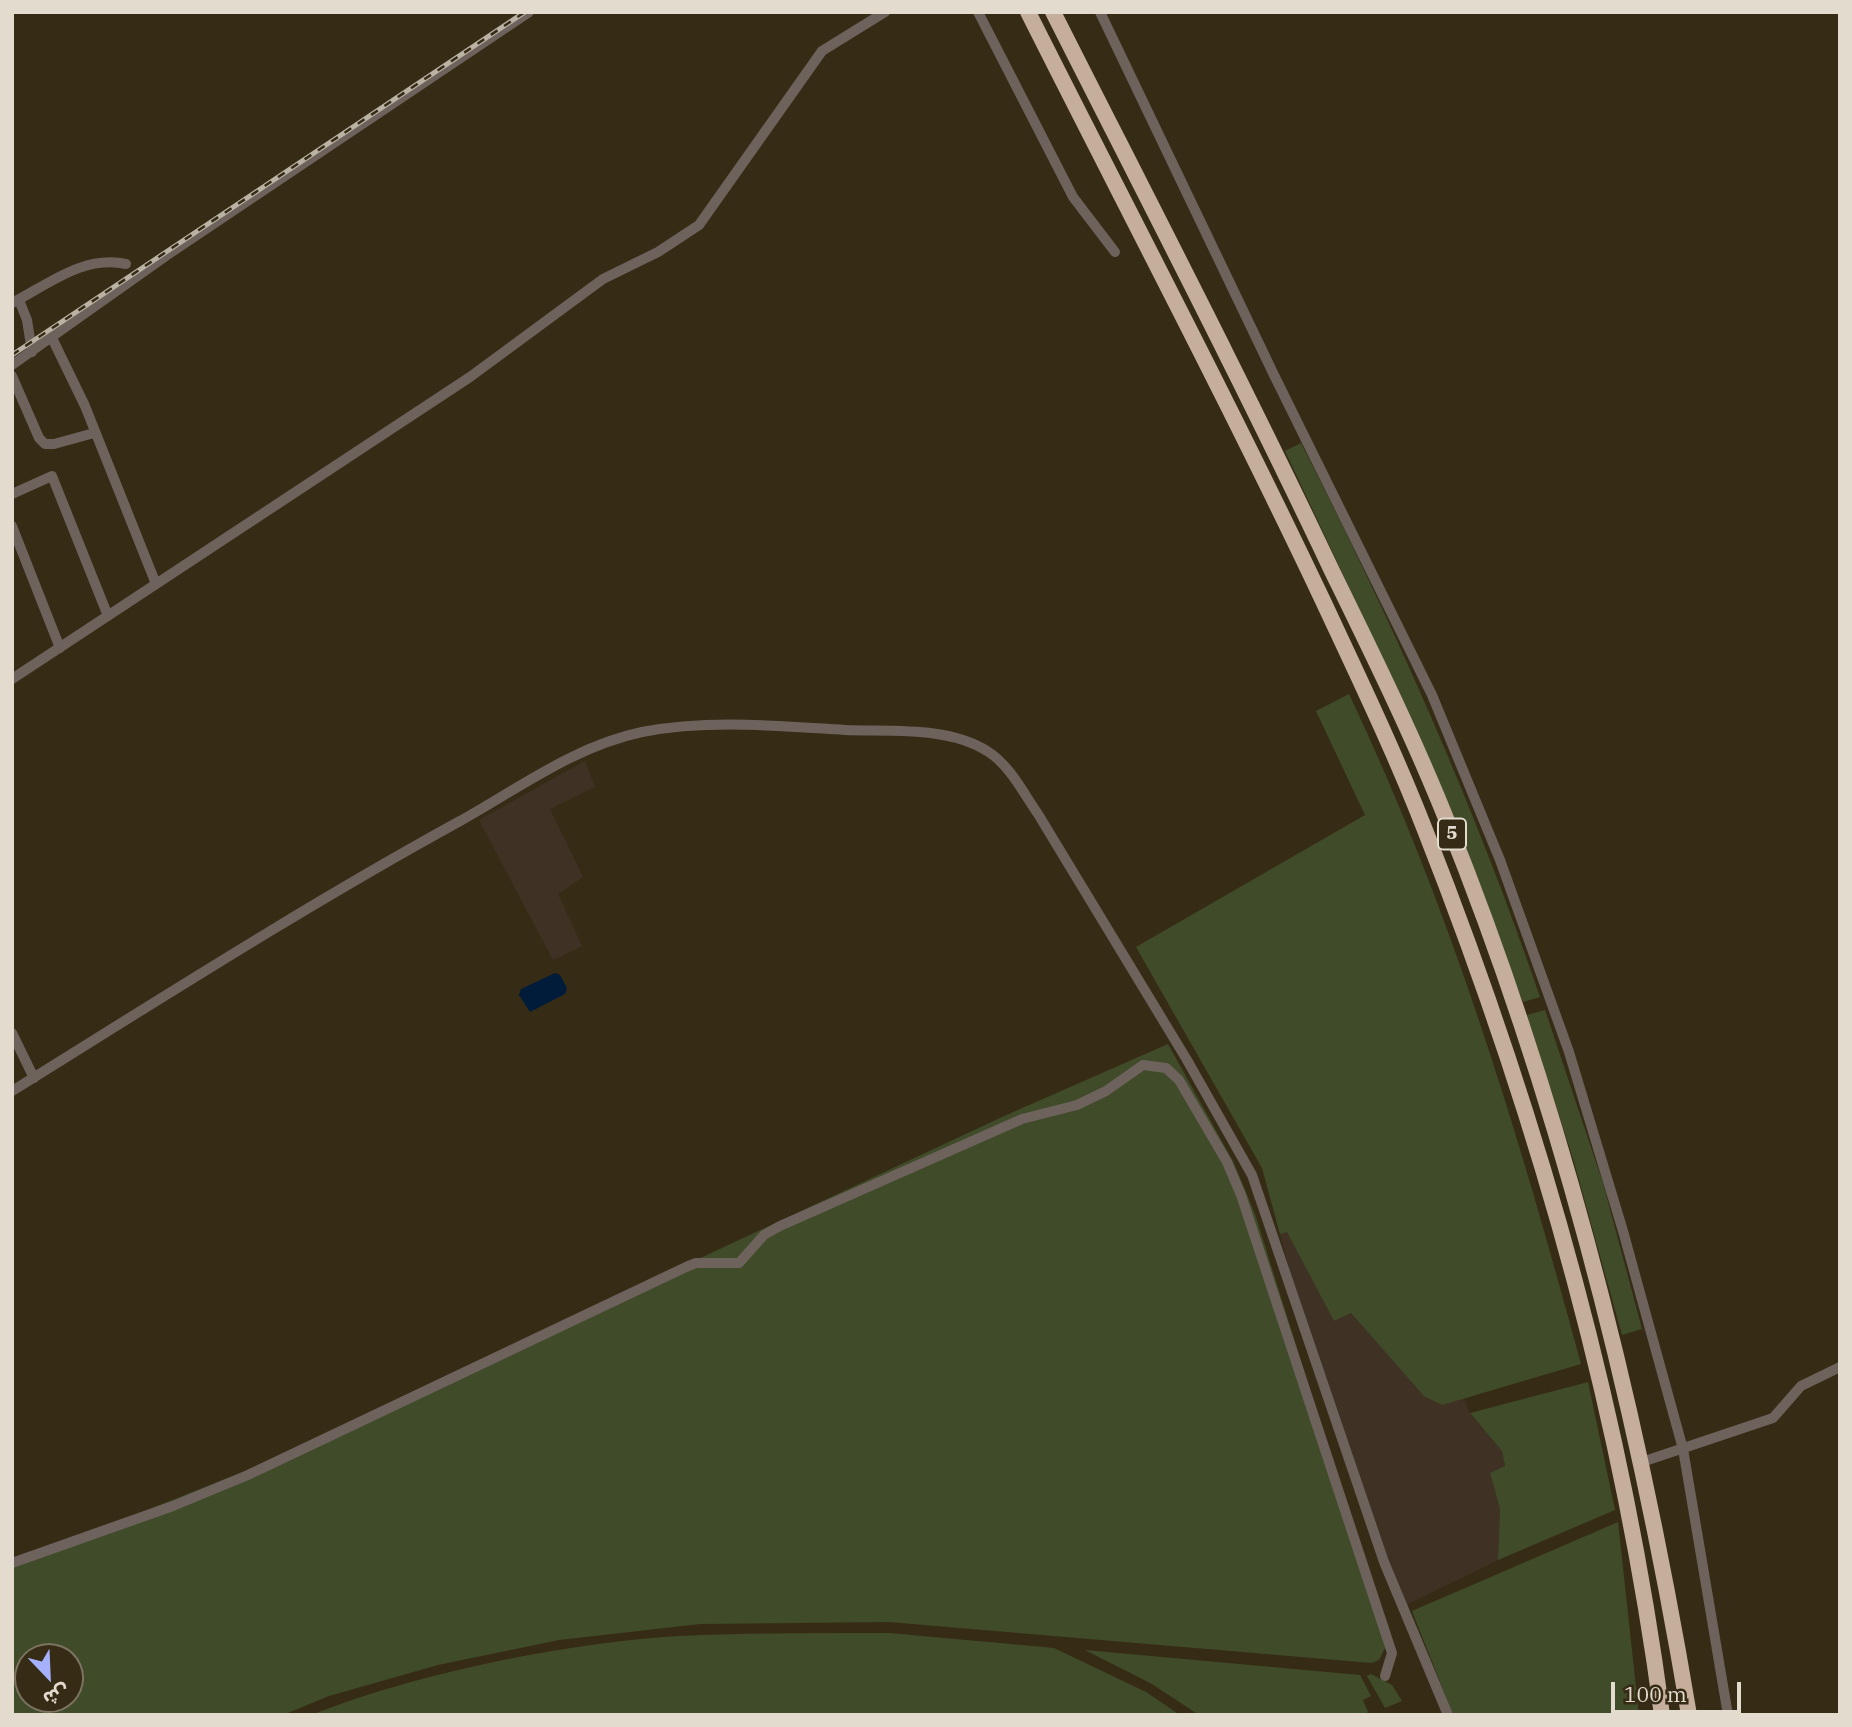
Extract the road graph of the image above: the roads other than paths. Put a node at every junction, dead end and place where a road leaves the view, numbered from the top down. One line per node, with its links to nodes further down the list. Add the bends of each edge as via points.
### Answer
1 (529, 12): 10 (street, via 173,251)
2 (885, 12): 17 (street, via 822,51 699,225 603,279 470,377)
3 (978, 12): 7 (street, via 1073,197)
4 (1028, 12): 30 (highway, 5, via 1291,532 1425,830 1533,1138 1593,1350 1629,1509)
5 (1053, 12): 26 (highway, 5, via 1223,342 1446,819 1513,995 1557,1131)
6 (1100, 12): 25 (street, via 1432,695 1500,860 1569,1052)
7 (1115, 252)
8 (126, 264): 9 (street, via 88,263)
9 (15, 301): 11 (street, via 27,320)
10 (52, 338): 11 (street); 14 (street)
11 (32, 352): 12 (street)
12 (12, 365)
13 (12, 376): 14 (street, via 42,442 54,444)
14 (94, 433): 17 (street)
15 (12, 494): 18 (street, via 52,476)
16 (12, 526): 19 (street)
17 (156, 584): 18 (street)
18 (108, 616): 19 (street)
19 (60, 648): 20 (street)
20 (13, 677)
21 (12, 1033): 22 (street)
22 (34, 1078): 23 (street); 29 (street, via 357,878 534,777 610,741 722,724 933,734 968,742 989,752 1038,814 1252,1175 1384,1562)
23 (12, 1091)
24 (1840, 1367): 25 (street, via 1801,1386 1773,1418)
25 (1682, 1449): 26 (street); 32 (street)
26 (1642, 1462): 31 (highway, 5)
27 (12, 1563): 28 (street, via 248,1475 686,1267 739,1263 764,1235 780,1226 1022,1119 1077,1105 1106,1091 1134,1069 1152,1064 1166,1068 1179,1080 1241,1195 1392,1653)
28 (1385, 1676)
29 (1448, 1715)
30 (1662, 1715)
31 (1689, 1715)
32 (1728, 1715)

